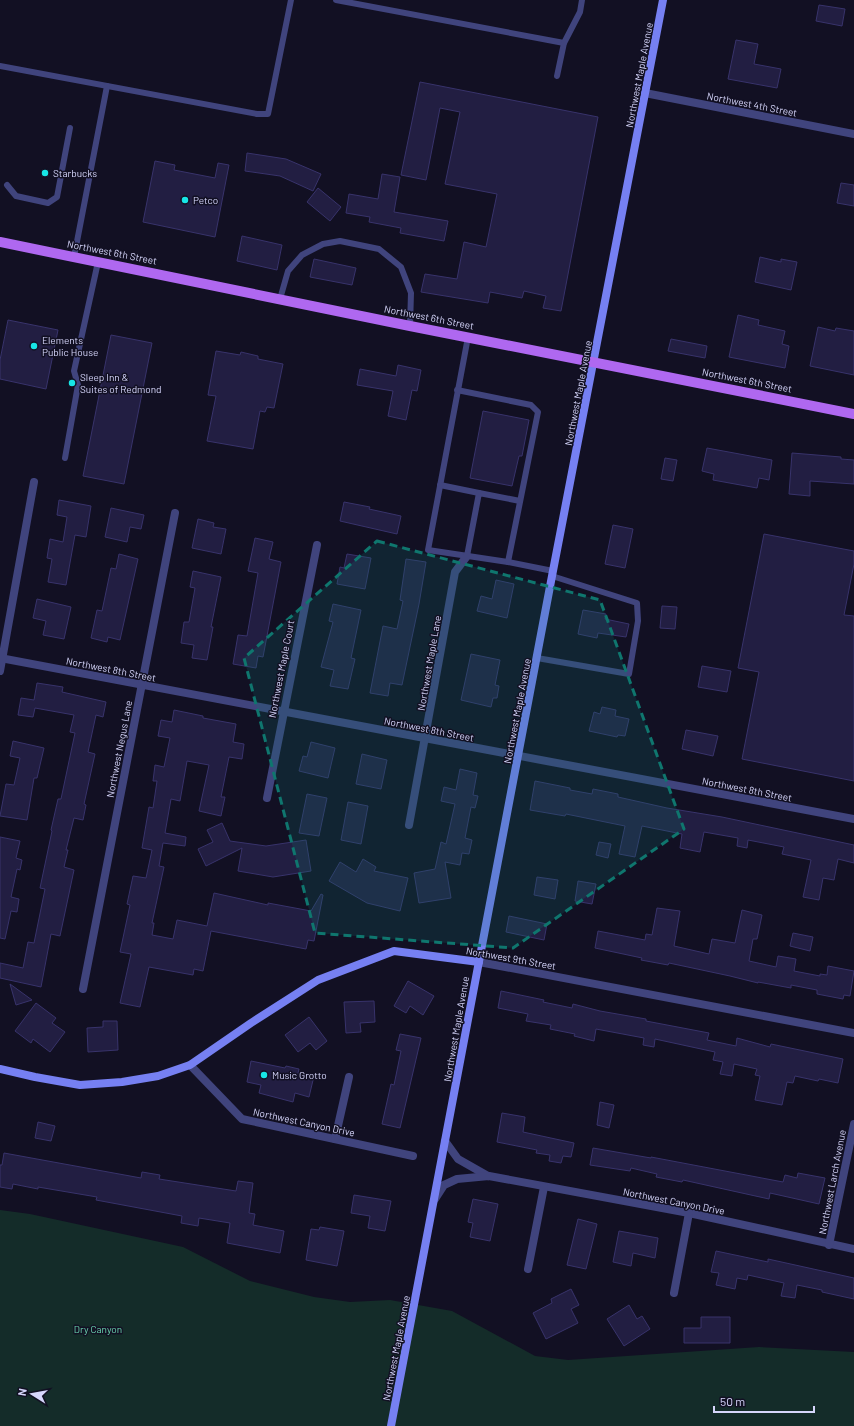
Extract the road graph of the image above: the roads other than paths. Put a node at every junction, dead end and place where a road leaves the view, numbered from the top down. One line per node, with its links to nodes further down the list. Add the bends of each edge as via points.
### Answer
1 (291, 0): 8 (lane, via 268,114)
2 (336, 0): 5 (lane)
3 (582, 0): 5 (lane, via 580,12)
4 (664, 0): 9 (main road, Northwest Maple Avenue)
5 (564, 43): 7 (lane)
6 (0, 66): 8 (lane)
7 (557, 76)
8 (107, 86): 14 (lane)
9 (645, 93): 11 (street, Northwest 4th Street); 19 (main road, Northwest Maple Avenue)
10 (70, 128): 12 (lane, via 57,197 48,203 16,196)
11 (854, 134)
12 (7, 185)
13 (0, 242): 14 (main road, Northwest 6th Street)
14 (74, 257): 15 (main road, Northwest 6th Street)
15 (98, 262): 16 (main road, Northwest 6th Street); 22 (lane, via 74,371 78,385)
16 (280, 299): 17 (main road, Northwest 6th Street); 17 (lane, via 288,271 302,255 323,244 340,241 379,249 401,267 411,293)
17 (410, 326): 18 (main road, Northwest 6th Street)
18 (468, 336): 19 (main road, Northwest 6th Street); 20 (lane)
19 (594, 362): 21 (main road, Northwest 6th Street); 31 (main road, Northwest Maple Avenue)
20 (457, 390): 24 (lane); 26 (lane, via 531,405 538,412)
21 (854, 414)
22 (65, 458)
23 (34, 482): 32 (street)
24 (440, 485): 25 (lane); 29 (lane, via 428,550)
25 (479, 493): 26 (lane); 29 (lane)
26 (520, 501): 30 (lane)
27 (175, 513): 35 (street, Northwest Negus Lane)
28 (317, 545): 36 (street, Northwest Maple Court)
29 (467, 556): 30 (lane); 37 (street, Northwest Maple Lane, via 456,572)
30 (508, 562): 31 (lane)
31 (553, 574): 33 (main road, Northwest Maple Avenue); 33 (lane, via 637,603 638,621 629,674)
32 (1, 658): 34 (street); 35 (street, Northwest 8th Street)
33 (537, 658): 38 (main road, Northwest Maple Avenue)
34 (0, 671)
35 (141, 685): 36 (street, Northwest 8th Street); 43 (street, Northwest Negus Lane)
36 (283, 711): 37 (street, Northwest 8th Street); 39 (street, Northwest Maple Court)
37 (425, 738): 38 (street, Northwest 8th Street); 41 (street, Northwest Maple Lane)
38 (518, 756): 40 (street, Northwest 8th Street); 42 (main road, Northwest Maple Avenue)
39 (267, 798)
40 (854, 819)
41 (409, 825)
42 (479, 962): 44 (street, Northwest 9th Street); 45 (main road, Northwest 9th Street, via 394,951 318,980); 50 (main road, Northwest Maple Avenue)
43 (83, 990)
44 (854, 1033)
45 (190, 1065): 46 (main road, via 158,1076 80,1085); 49 (street, Northwest Canyon Drive, via 242,1119)
46 (0, 1069)
47 (349, 1077): 49 (street)
48 (854, 1124): 56 (street, Northwest Larch Avenue)
49 (335, 1139): 51 (street, Northwest Canyon Drive)
50 (446, 1141): 52 (street, Northwest Canyon Drive, via 458,1159); 54 (main road, Northwest Maple Avenue)
51 (413, 1156)
52 (489, 1176): 53 (street, Northwest Canyon Drive); 54 (street, Northwest Canyon Drive, via 457,1179 444,1185)
53 (544, 1187): 55 (street, Northwest Canyon Drive); 58 (street)
54 (435, 1199): 60 (main road, Northwest Maple Avenue)
55 (689, 1213): 56 (street, Northwest Canyon Drive); 59 (street)
56 (830, 1245): 57 (street, Northwest Canyon Drive)
57 (854, 1249)
58 (528, 1269)
59 (674, 1293)
60 (391, 1426)

